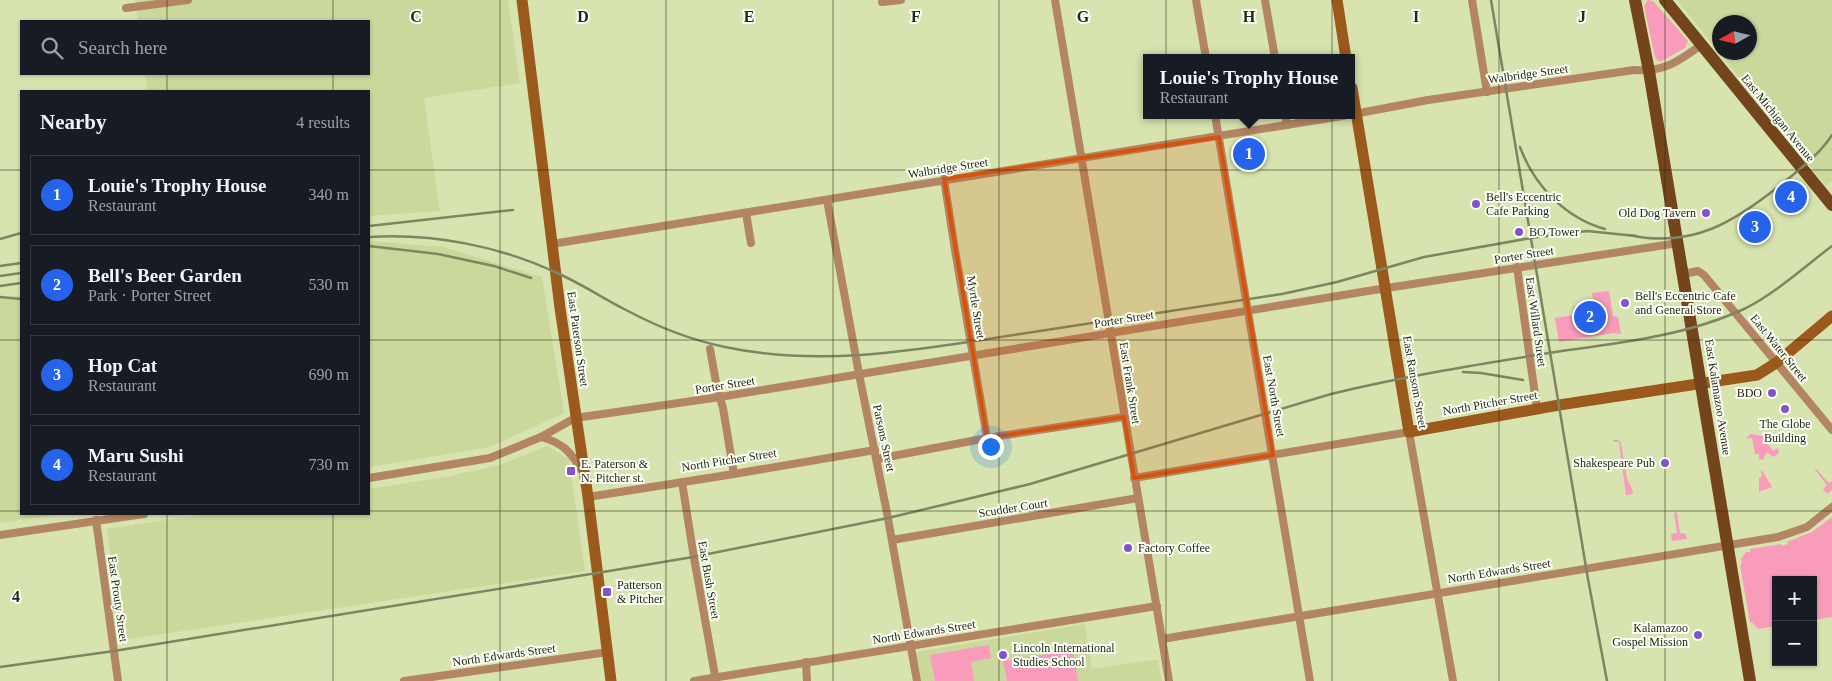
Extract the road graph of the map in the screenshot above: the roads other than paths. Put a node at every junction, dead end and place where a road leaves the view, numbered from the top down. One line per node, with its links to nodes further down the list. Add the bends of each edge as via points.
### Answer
1 (188, 0): 12 (street)
2 (522, 0): 33 (street, East Paterson Street)
3 (901, 0): 11 (street)
4 (1055, 0): 26 (street, East Frank Street)
5 (1196, 0): 14 (street)
6 (1265, 0): 15 (street)
7 (1337, 0): 16 (street)
8 (1472, 0): 18 (street)
9 (1635, 0): 17 (main road, East Kalamazoo Avenue)
10 (1665, 0): 13 (main road, East Michigan Avenue)
11 (882, 2)
12 (126, 8)
13 (1701, 46): 17 (street, Walbridge Street, via 1673,65); 29 (main road, East Michigan Avenue)
14 (1205, 54)
15 (1274, 54)
16 (1345, 54)
17 (1649, 71): 18 (street, Walbridge Street, via 1634,70); 32 (main road, East Kalamazoo Avenue)
18 (1487, 92): 19 (street, Walbridge Street)
19 (1355, 114)
20 (1217, 119): 25 (street, East North Street)
21 (1286, 119): 24 (street)
22 (1326, 119): 24 (street, Walbridge Street)
23 (1353, 119): 36 (street, East Ransom Street)
24 (1287, 125): 25 (street, Walbridge Street)
25 (1219, 137): 26 (street, Walbridge Street); 37 (street, East North Street)
26 (1082, 158): 27 (street, Walbridge Street); 39 (street, East Frank Street)
27 (944, 179): 28 (street, Walbridge Street); 41 (street, Myrtle Street)
28 (827, 200): 30 (street, Walbridge Street); 43 (street, Parsons Street)
29 (1832, 205)
30 (746, 213): 31 (street); 33 (street, Walbridge Street)
31 (751, 243)
32 (1678, 243): 34 (street, Porter Street); 35 (main road, East Kalamazoo Avenue)
33 (552, 244): 48 (street, East Paterson Street)
34 (1517, 267): 36 (street, Porter Street); 46 (street, East Willard Street)
35 (1683, 274): 42 (street, East Water Street, via 1698,271 1704,275); 44 (main road, East Kalamazoo Avenue)
36 (1384, 289): 37 (street, Porter Street); 50 (street, East Ransom Street)
37 (1248, 310): 39 (street, Porter Street); 54 (street, East North Street)
38 (1832, 316): 42 (street, North Pitcher Street)
39 (1111, 333): 41 (street, Porter Street); 47 (street, East Frank Street)
40 (710, 349): 45 (street)
41 (972, 355): 43 (street, Porter Street); 52 (street, Myrtle Street)
42 (1776, 363): 44 (street, North Pitcher Street, via 1757,375); 49 (street, East Water Street)
43 (859, 374): 45 (street, Porter Street); 53 (street, Parsons Street)
44 (1701, 384): 46 (street, North Pitcher Street); 68 (main road, East Kalamazoo Avenue)
45 (720, 397): 48 (street, Porter Street); 56 (street)
46 (1537, 409): 50 (street, North Pitcher Street)
47 (1124, 417): 52 (street); 59 (street, East Frank Street)
48 (575, 418): 51 (street); 57 (street, East Paterson Street)
49 (1832, 430)
50 (1409, 432): 54 (street, North Pitcher Street); 69 (street, East Ransom Street)
51 (541, 437): 57 (street, via 556,441 572,454); 58 (street, via 490,458)
52 (987, 438): 55 (street)
53 (875, 450): 55 (street, Parsons Street); 56 (street, North Pitcher Street)
54 (1273, 455): 59 (street, North Pitcher Street); 71 (street, East North Street)
55 (877, 459): 67 (street, Parsons Street)
56 (734, 474): 60 (street, North Pitcher Street)
57 (585, 477): 61 (street, East Paterson Street)
58 (370, 478)
59 (1134, 478): 62 (street, East Frank Street)
60 (682, 482): 61 (street, North Pitcher Street); 76 (street, East Bush Street)
61 (588, 497): 74 (street, East Paterson Street)
62 (1138, 498): 67 (street, Scudder Court); 70 (street, East Frank Street)
63 (1832, 507): 68 (street, North Edwards Street, via 1798,531 1778,538)
64 (136, 515): 65 (street)
65 (96, 520): 66 (street); 77 (street, East Prouty Street)
66 (0, 535)
67 (892, 540): 73 (street, Parsons Street)
68 (1728, 546): 69 (street, North Edwards Street); 86 (main road, East Kalamazoo Avenue)
69 (1438, 592): 71 (street, North Edwards Street); 85 (street, East Ransom Street)
70 (1157, 606): 72 (street, East Frank Street); 73 (street, North Edwards Street)
71 (1299, 615): 72 (street, North Edwards Street); 84 (street, East North Street)
72 (1162, 638): 83 (street, East Frank Street)
73 (911, 646): 75 (street, North Edwards Street); 82 (street, Parsons Street)
74 (608, 652): 78 (street, North Edwards Street); 79 (street, East Paterson Street)
75 (806, 662): 76 (street, North Edwards Street); 81 (street)
76 (716, 679): 80 (street, North Edwards Street)
77 (118, 681)
78 (404, 681)
79 (611, 681)
80 (694, 681)
81 (807, 681)
82 (916, 681)
83 (1169, 681)
84 (1310, 681)
85 (1453, 681)
86 (1750, 681)

